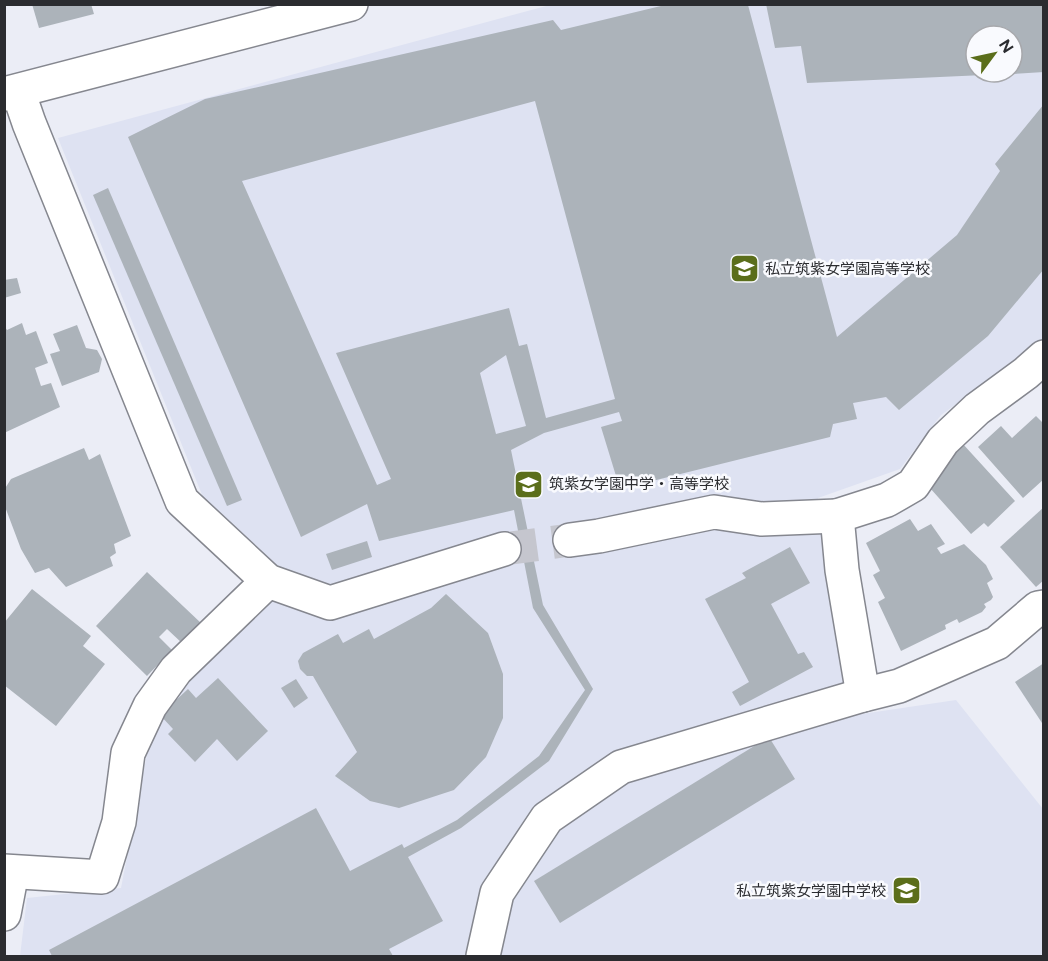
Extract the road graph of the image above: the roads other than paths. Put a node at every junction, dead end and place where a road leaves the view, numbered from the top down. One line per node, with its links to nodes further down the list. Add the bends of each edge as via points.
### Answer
1 (335, 7): 2 (street)
2 (11, 92): 7 (street, via 29,123 182,501)
3 (1044, 357): 4 (street, via 943,441 913,484 887,500)
4 (837, 516): 5 (street, via 761,519 714,512); 9 (street)
5 (570, 540)
6 (504, 549): 7 (street, via 330,603)
7 (268, 581): 10 (street, via 176,670 150,706 128,753 118,822 102,878)
8 (1044, 607): 9 (street, via 997,643 898,686)
9 (862, 695): 12 (street, via 621,767 547,818 497,893)
10 (8, 872): 11 (street)
11 (4, 914)
12 (483, 957)

